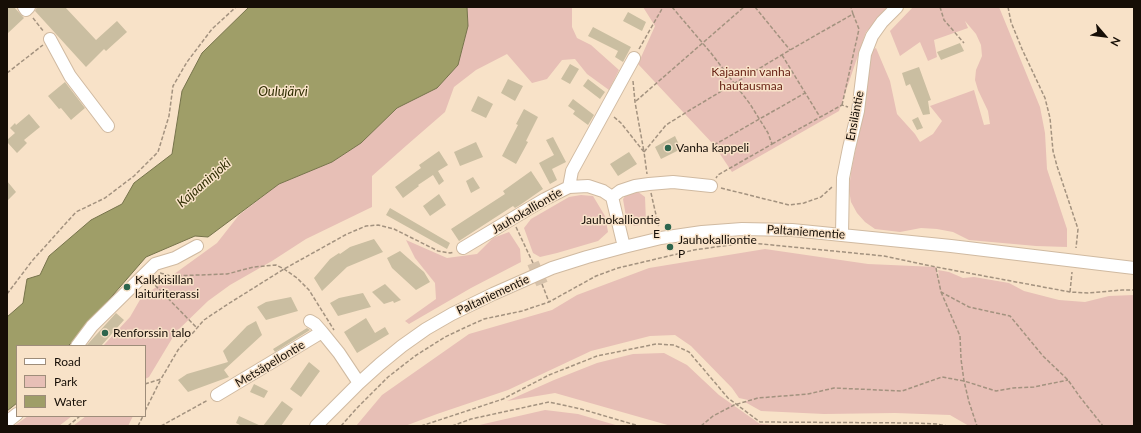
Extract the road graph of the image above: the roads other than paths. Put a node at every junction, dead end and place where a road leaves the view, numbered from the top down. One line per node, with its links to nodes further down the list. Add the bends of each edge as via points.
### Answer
1 (897, 7): 8 (street, Ensiläntie, via 872,36 865,54 858,111 843,178)
2 (50, 39): 4 (street, via 70,76)
3 (634, 58): 6 (street, via 572,171)
4 (108, 126)
5 (711, 186): 7 (street, via 673,182 649,184 620,191)
6 (568, 187): 7 (street, Jauhokalliontie, via 588,186); 11 (street, Jauhokalliontie)
7 (612, 197): 10 (street)
8 (842, 234): 10 (street, Paltaniementie, via 742,229 661,238); 12 (street, Paltaniementie)
9 (197, 246): 15 (street, via 175,258 155,264 92,326)
10 (624, 247): 16 (street, Paltaniementie, via 552,268 452,314 402,346)
11 (463, 248)
12 (1134, 268)
13 (310, 321): 14 (street)
14 (322, 332): 16 (street); 17 (street, Metsäpellontie)
15 (78, 345)
16 (358, 383): 20 (street, Paltaniementie)
17 (217, 395)
18 (16, 415): 19 (street)
19 (7, 422)
20 (316, 426)

